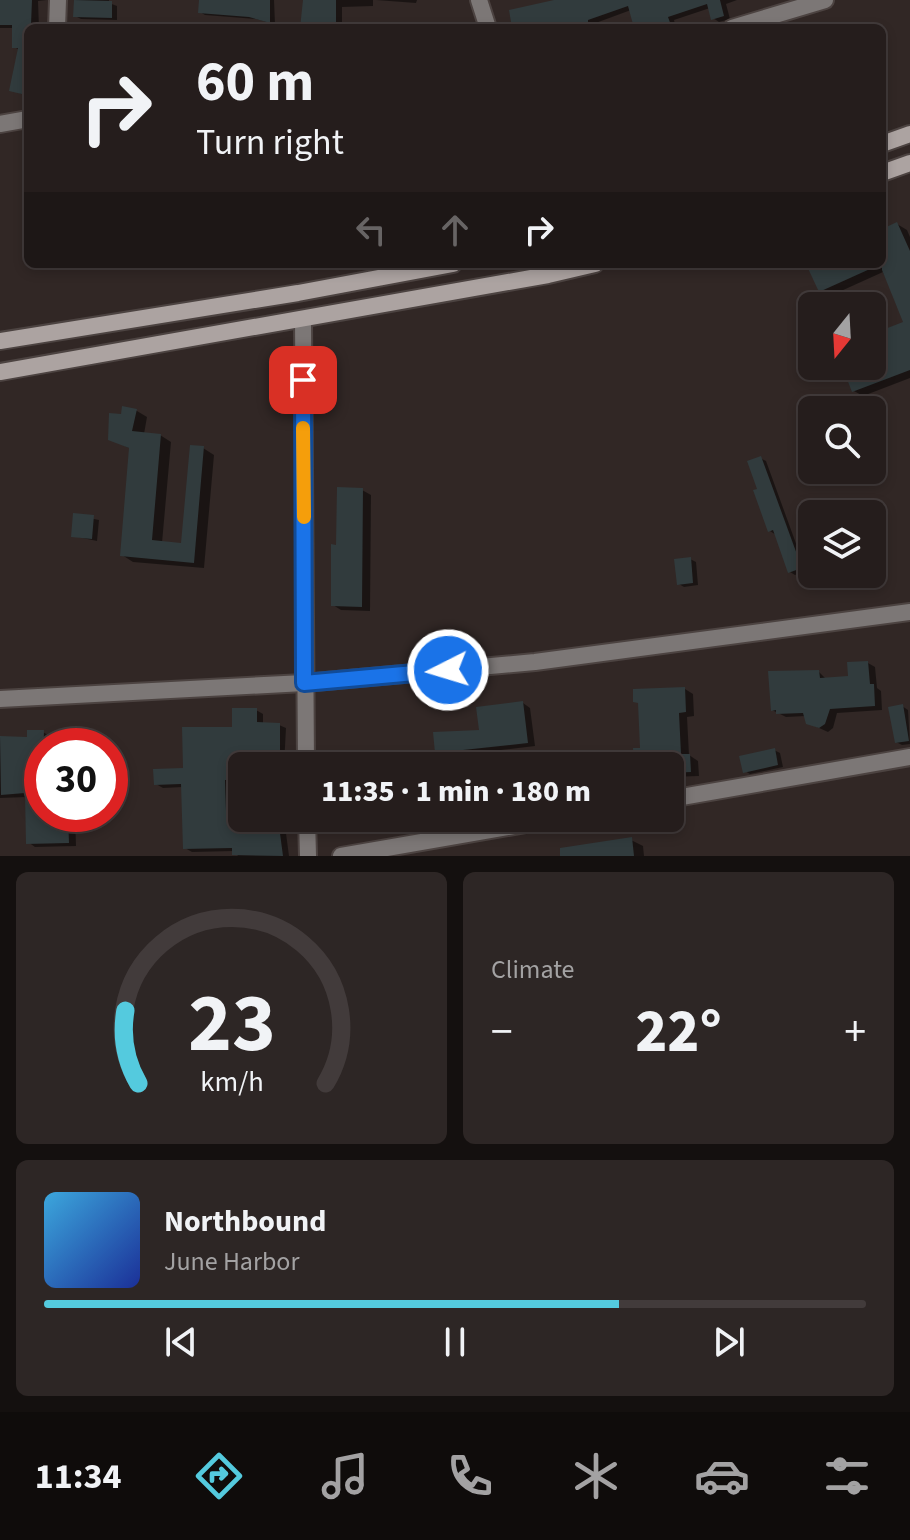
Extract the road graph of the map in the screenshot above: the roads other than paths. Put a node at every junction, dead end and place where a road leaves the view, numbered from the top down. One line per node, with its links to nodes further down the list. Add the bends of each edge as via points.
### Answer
1 (58, 0): 4 (street)
2 (479, 0): 5 (street)
3 (825, 0): 6 (street)
4 (57, 24)
5 (487, 24)
6 (745, 24)
7 (24, 120): 8 (street)
8 (0, 124)
9 (910, 134): 10 (main road)
10 (886, 143)
11 (910, 163): 12 (main road)
12 (886, 172)
13 (432, 268): 15 (main road)
14 (578, 268): 16 (main road)
15 (335, 286): 16 (main road); 18 (main road)
16 (344, 311): 17 (main road)
17 (303, 319): 19 (main road); 21 (street)
18 (0, 341)
19 (0, 372)
20 (910, 612): 21 (street, via 535,662)
21 (304, 683): 22 (street); 23 (street)
22 (0, 699)
23 (306, 752)
24 (910, 757): 25 (street)
25 (684, 797)
26 (307, 832): 28 (street)
27 (479, 832): 29 (street)
28 (308, 856)
29 (341, 856)

